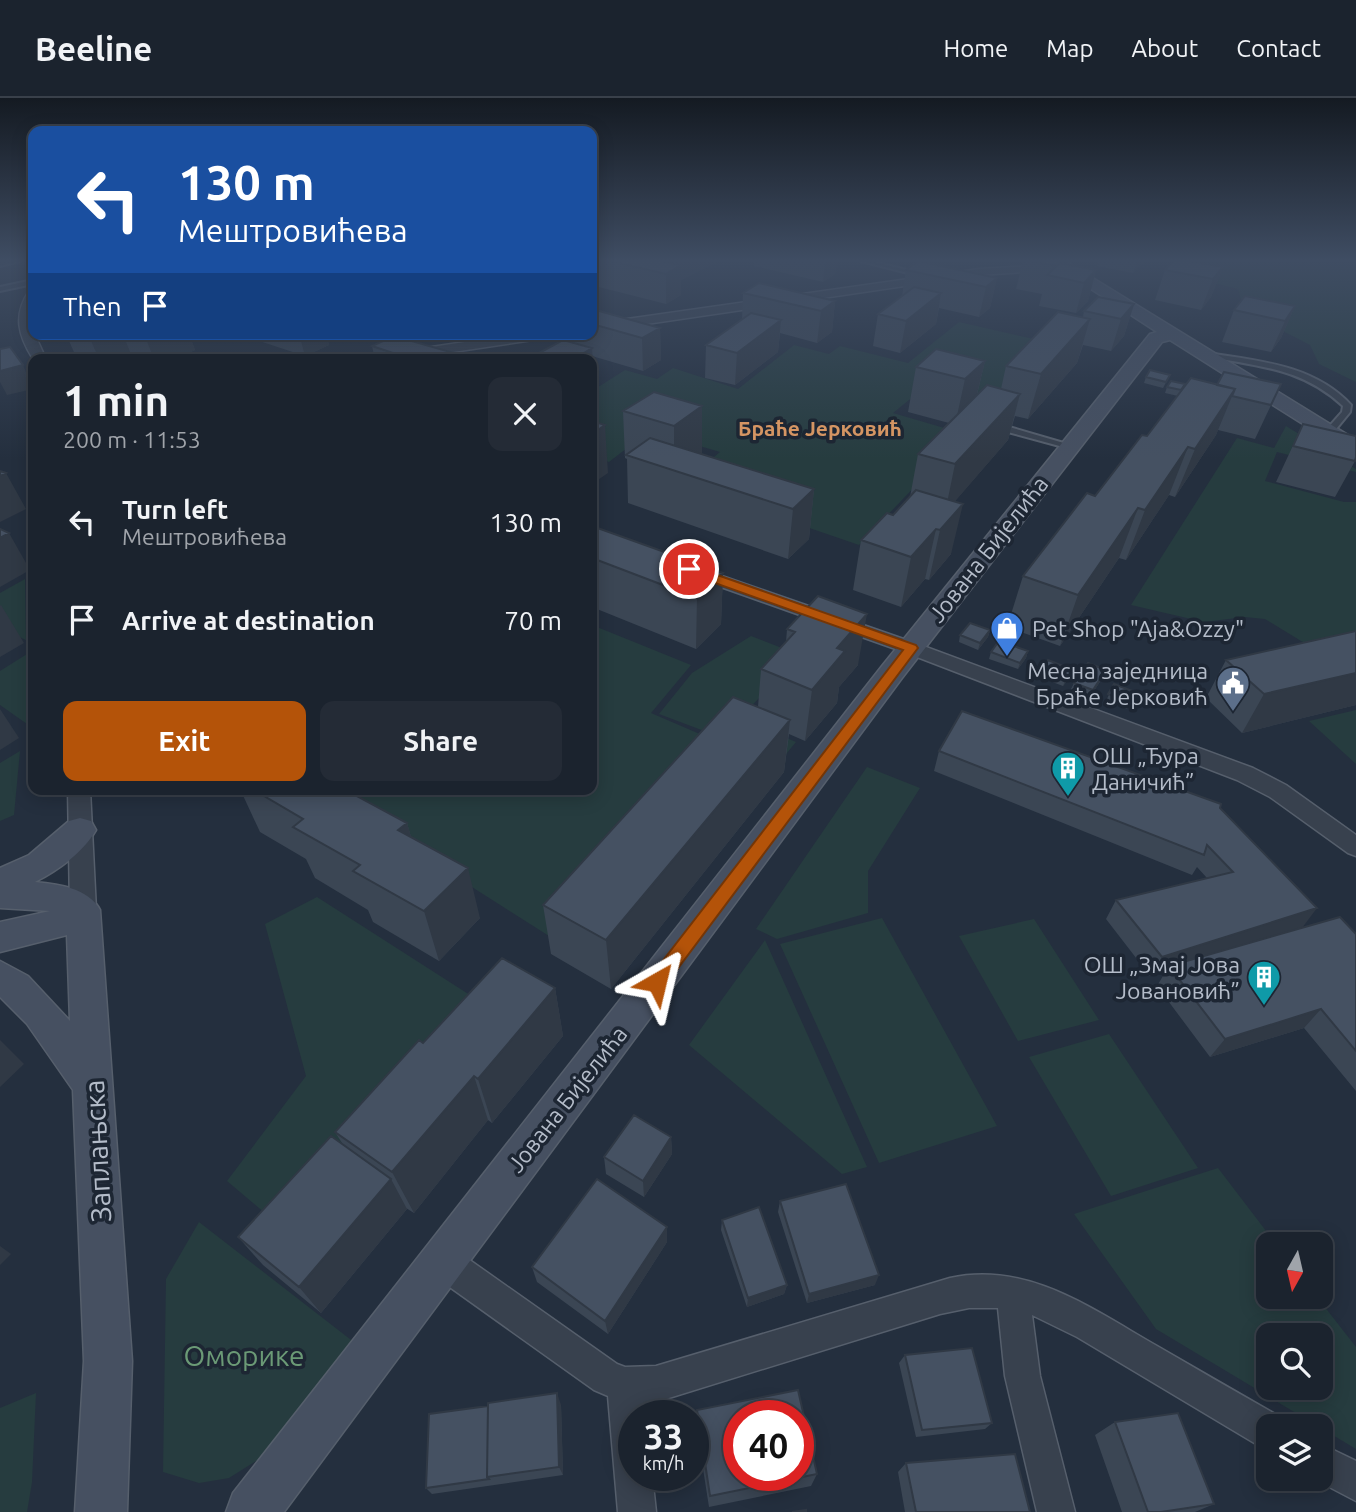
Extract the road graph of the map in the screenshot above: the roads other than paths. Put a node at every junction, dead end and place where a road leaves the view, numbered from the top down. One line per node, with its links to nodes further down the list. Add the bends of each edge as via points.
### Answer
1 (23, 327): 5 (street, via 24,346)
2 (1163, 327): 3 (street)
3 (1174, 334): 7 (street); 10 (street, Јована Бијелића, via 1156,338)
4 (506, 340): 6 (street)
5 (34, 354)
6 (412, 354)
7 (1208, 355): 9 (street); 9 (lane, via 1291,369 1339,396 1347,405 1346,412)
8 (992, 425): 10 (lane)
9 (1329, 432): 11 (street)
10 (1070, 446): 13 (street, Јована Бијелића)
11 (1356, 449)
12 (669, 562): 13 (street)
13 (911, 648): 16 (street, via 1245,774 1286,796); 23 (street, Јована Бијелића)
14 (79, 795): 15 (street, Заплањска)
15 (80, 830): 17 (street, via 41,864); 19 (street, Заплањска)
16 (1356, 847)
17 (0, 883)
18 (0, 894): 19 (street, via 49,897)
19 (83, 910): 20 (street, via 52,926); 22 (street, Заплањска)
20 (0, 937)
21 (0, 977): 22 (street, via 48,1021)
22 (94, 1087): 29 (street, Заплањска, via 108,1362)
23 (442, 1261): 25 (street, via 606,1378); 30 (street, Јована Бијелића)
24 (1015, 1293): 25 (street, via 987,1289 951,1295 656,1384); 26 (street, via 1093,1327); 32 (street, via 1019,1364)
25 (625, 1385): 31 (street)
26 (1256, 1423)
27 (1333, 1469): 28 (street)
28 (1356, 1482)
29 (102, 1512)
30 (252, 1512)
31 (636, 1512)
32 (1056, 1512)

